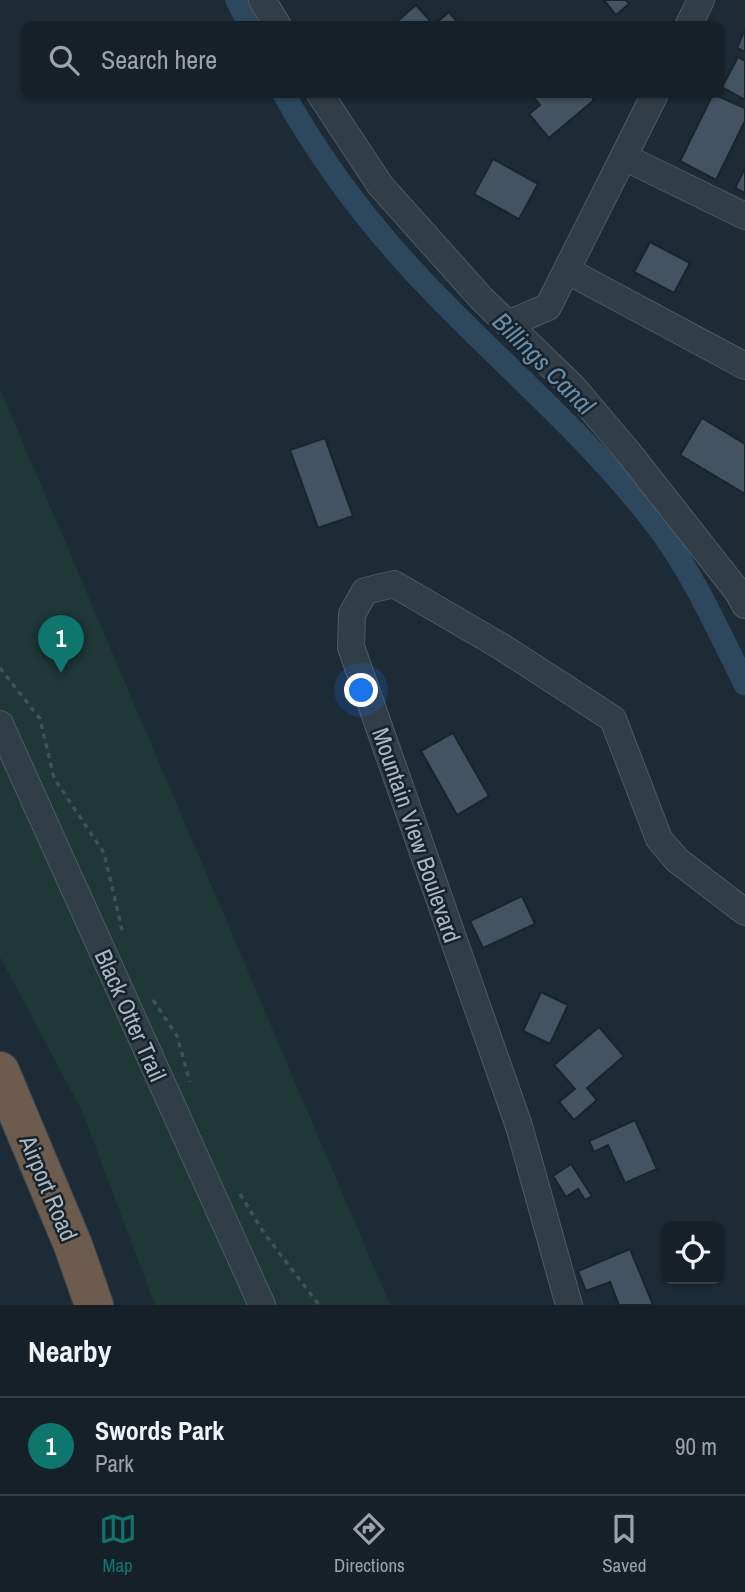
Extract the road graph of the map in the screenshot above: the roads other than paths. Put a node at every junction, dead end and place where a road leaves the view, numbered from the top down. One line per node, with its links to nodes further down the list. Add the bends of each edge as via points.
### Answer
1 (262, 0): 3 (street)
2 (701, 0): 4 (street)
3 (275, 21)
4 (690, 21)
5 (323, 98): 10 (street, via 380,186)
6 (653, 98): 7 (street)
7 (624, 157): 8 (street); 9 (street)
8 (745, 216)
9 (568, 271): 10 (street, via 548,307); 11 (street)
10 (508, 324): 12 (street, via 573,387 628,452)
11 (742, 357)
12 (745, 605)
13 (0, 724): 17 (street, Black Otter Trail)
14 (745, 912): 18 (street, Mountain View Boulevard, via 677,860 659,839 613,719 394,584 365,591 352,614 351,647 519,1126)
15 (0, 1071): 16 (highway, Airport Road)
16 (94, 1305)
17 (262, 1305)
18 (569, 1305)

